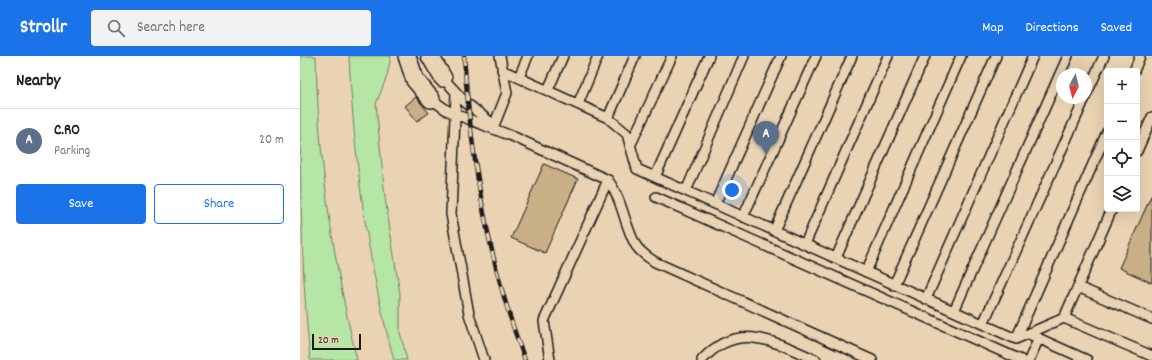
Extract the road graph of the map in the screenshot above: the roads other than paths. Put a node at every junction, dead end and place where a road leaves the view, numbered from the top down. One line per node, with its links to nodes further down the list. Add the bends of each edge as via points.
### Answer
1 (407, 56): 29 (street, via 415,80)
2 (430, 56): 25 (street)
3 (500, 56): 23 (lane)
4 (528, 56): 24 (lane)
5 (563, 56): 27 (lane)
6 (598, 56): 30 (lane)
7 (636, 56): 34 (lane)
8 (672, 56): 38 (lane)
9 (709, 56): 39 (lane)
10 (744, 56): 41 (lane)
11 (781, 56): 43 (lane)
12 (816, 56): 45 (lane)
13 (852, 56): 46 (lane)
14 (888, 56): 47 (lane)
15 (925, 56): 48 (lane)
16 (961, 56): 49 (lane)
17 (996, 56): 50 (lane)
18 (1033, 56): 52 (lane)
19 (1068, 56): 53 (lane)
20 (1104, 56): 26 (lane)
21 (1140, 56): 22 (lane)
22 (1135, 68)
23 (502, 70): 24 (lane); 35 (lane, via 507,93)
24 (519, 77): 27 (lane)
25 (443, 78): 28 (lane)
26 (1092, 82)
27 (548, 90): 30 (lane)
28 (456, 93): 32 (lane); 35 (lane)
29 (431, 99): 32 (lane)
30 (578, 104): 34 (lane)
31 (1082, 104): 56 (lane)
32 (454, 114): 35 (lane); 61 (lane, via 451,214 469,314)
33 (1152, 117): 37 (lane)
34 (608, 118): 38 (lane, via 627,134)
35 (494, 127): 40 (lane)
36 (1104, 139): 59 (lane)
37 (1140, 144)
38 (630, 146): 39 (lane, via 637,169)
39 (655, 177): 41 (lane)
40 (608, 180): 62 (lane, via 544,321); 65 (lane, via 615,189 635,245 655,262)
41 (686, 191): 43 (lane)
42 (656, 197): 66 (lane)
43 (715, 204): 45 (lane)
44 (1111, 212): 51 (lane)
45 (743, 217): 46 (lane)
46 (774, 231): 47 (lane)
47 (805, 244): 48 (lane)
48 (836, 258): 49 (lane)
49 (866, 272): 50 (lane)
50 (894, 285): 52 (lane)
51 (1078, 287): 54 (lane); 55 (lane)
52 (926, 298): 53 (lane)
53 (954, 311): 56 (lane)
54 (1064, 318): 57 (lane); 60 (lane)
55 (1152, 319)
56 (983, 324): 59 (lane)
57 (1029, 334): 58 (lane); 59 (lane)
58 (1039, 338): 67 (lane); 68 (lane)
59 (1016, 339)
60 (1152, 356)
61 (484, 360)
62 (550, 360)
63 (702, 360): 64 (lane, via 719,344 758,337 771,340)
64 (816, 360)
65 (872, 360)
66 (1021, 360)
67 (1029, 360)
68 (1087, 360)

